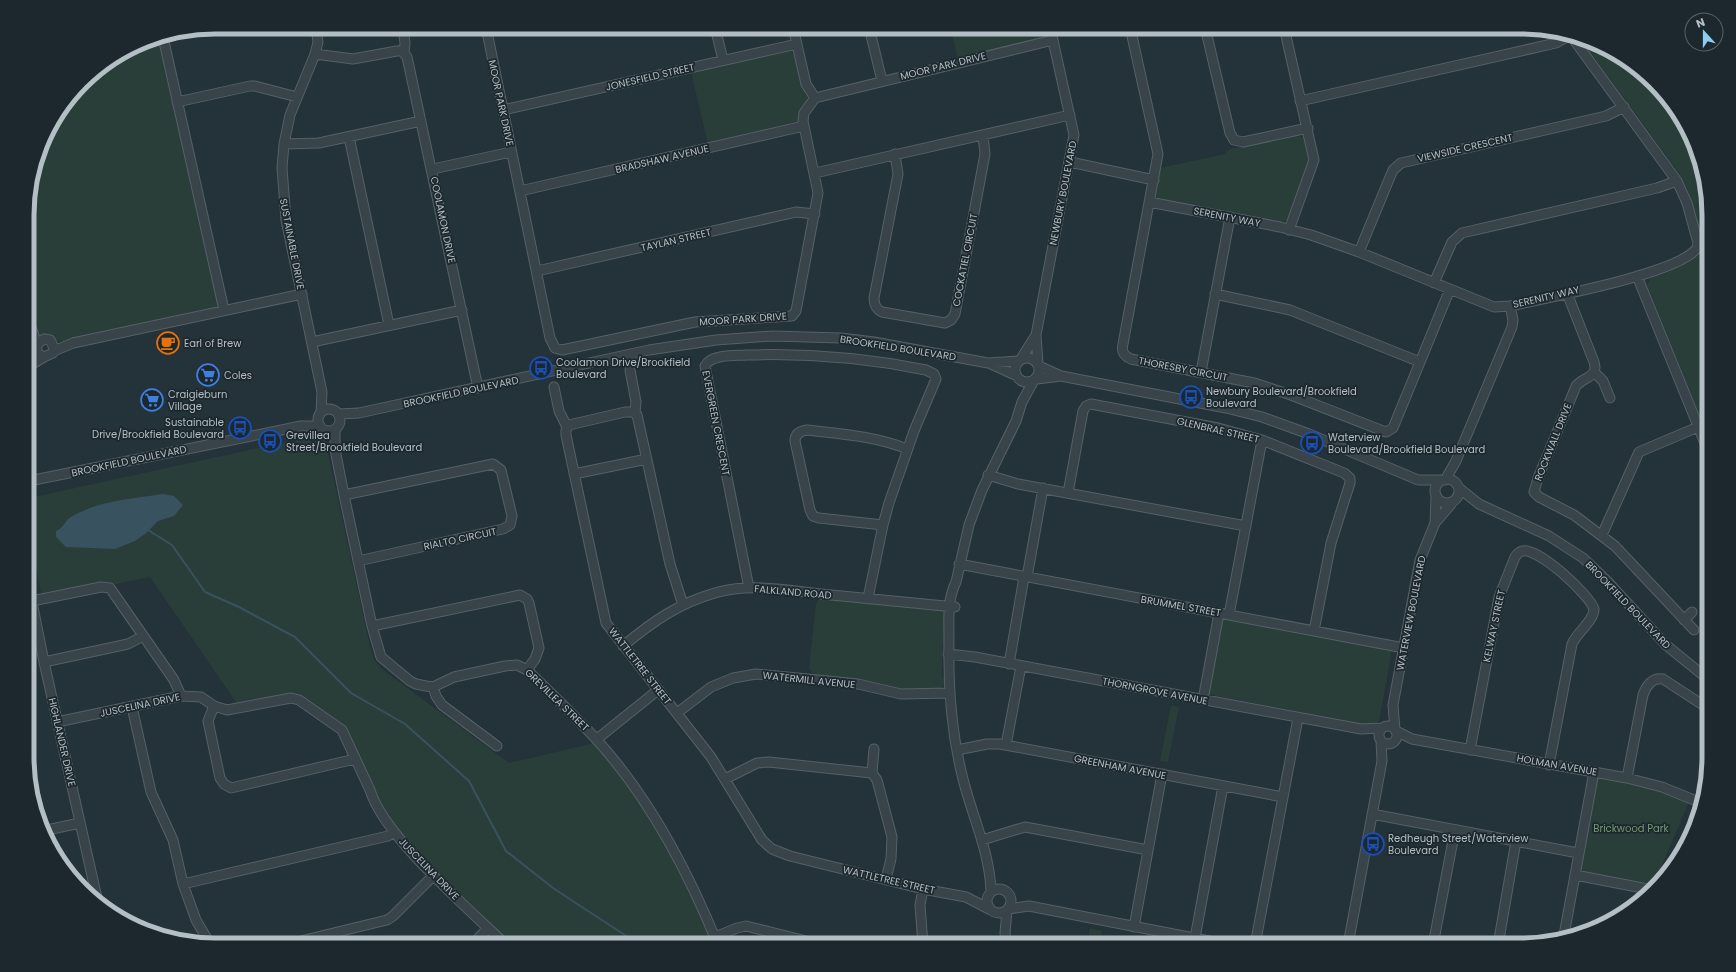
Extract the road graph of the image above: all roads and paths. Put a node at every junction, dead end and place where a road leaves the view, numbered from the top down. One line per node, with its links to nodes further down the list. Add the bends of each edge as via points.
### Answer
1 (317, 34): 17 (street, SUSTAINABLE DRIVE)
2 (404, 34): 16 (street, COOLAMON DRIVE)
3 (487, 34): 25 (street, MOOR PARK DRIVE)
4 (717, 34): 18 (street)
5 (795, 34): 15 (street)
6 (871, 34): 19 (street)
7 (1052, 34): 12 (street, NEWBURY BOULEVARD)
8 (1132, 34): 38 (street, THORESBY CIRCUIT, via 1157,150)
9 (1207, 34): 29 (street, via 1230,133 1234,140 1243,142)
10 (1286, 34): 22 (street)
11 (1563, 39): 22 (street, via 1556,43)
12 (1053, 40): 19 (street, MOOR PARK DRIVE); 26 (street, NEWBURY BOULEVARD)
13 (164, 41): 23 (street)
14 (1577, 43): 24 (street, SERENITY WAY)
15 (797, 44): 18 (street, JONESFIELD STREET); 21 (street, via 806,84)
16 (404, 53): 17 (street, via 394,51 353,59); 27 (street, COOLAMON DRIVE, via 408,60)
17 (315, 54): 20 (street, SUSTAINABLE DRIVE)
18 (723, 60): 25 (street, JONESFIELD STREET)
19 (882, 81): 21 (street, MOOR PARK DRIVE)
20 (297, 97): 23 (street, via 250,86); 32 (street, SUSTAINABLE DRIVE)
21 (815, 98): 28 (street, MOOR PARK DRIVE, via 804,113)
22 (1300, 101): 29 (street)
23 (177, 102): 54 (street)
24 (1624, 107): 39 (street, SERENITY WAY); 45 (street, VIEWSIDE CRESCENT, via 1606,116 1401,163 1393,170)
25 (503, 110): 33 (street, MOOR PARK DRIVE)
26 (1070, 115): 30 (street); 35 (street, NEWBURY BOULEVARD, via 1074,136)
27 (421, 121): 31 (street); 36 (street, COOLAMON DRIVE)
28 (804, 126): 37 (street, MOOR PARK DRIVE); 40 (street, BRADSHAW AVENUE)
29 (1308, 128): 44 (street, via 1314,160)
30 (983, 135): 34 (street); 34 (street, COCKATIEL CIRCUIT, via 985,154 955,314 945,323 882,312 874,305 898,174)
31 (348, 137): 32 (street, via 319,143); 56 (street)
32 (284, 144): 51 (street, SUSTAINABLE DRIVE, via 283,194 286,220)
33 (511, 152): 36 (street); 40 (street, MOOR PARK DRIVE)
34 (895, 154): 37 (street)
35 (1070, 162): 38 (street); 58 (street, NEWBURY BOULEVARD)
36 (432, 169): 55 (street, COOLAMON DRIVE)
37 (815, 173): 42 (street, MOOR PARK DRIVE, via 818,193)
38 (1154, 180): 41 (street, THORESBY CIRCUIT)
39 (1677, 181): 47 (street, SERENITY WAY, via 1687,203 1698,243 1697,248 1691,254 1662,269); 48 (street, via 1657,188 1462,233 1452,242)
40 (520, 191): 46 (street, MOOR PARK DRIVE)
41 (1149, 202): 43 (street, SERENITY WAY); 71 (street, THORESBY CIRCUIT, via 1122,351 1131,359)
42 (815, 214): 46 (street, TAYLAN STREET, via 796,212); 46 (street, MOOR PARK DRIVE, via 796,311 789,317 695,322 559,350 554,348 551,342)
43 (1230, 217): 44 (street, SERENITY WAY); 52 (street)
44 (1289, 230): 45 (street, SERENITY WAY)
45 (1359, 252): 48 (street, SERENITY WAY)
46 (537, 271)
47 (1637, 276): 50 (street, SERENITY WAY); 83 (street)
48 (1434, 283): 49 (street, SERENITY WAY)
49 (1450, 290): 53 (street, SERENITY WAY, via 1494,307); 66 (street, THORESBY CIRCUIT)
50 (1567, 293): 53 (street, SERENITY WAY); 72 (street, via 1594,362)
51 (302, 294): 54 (street); 59 (street, SUSTAINABLE DRIVE)
52 (1216, 294): 66 (street, via 1296,312); 71 (street)
53 (1510, 306): 88 (street, via 1512,327)
54 (224, 310): 61 (street)
55 (462, 310): 56 (street); 77 (street, COOLAMON DRIVE)
56 (389, 325): 59 (street)
57 (34, 331): 60 (street)
58 (1036, 335): 65 (street, NEWBURY BOULEVARD); 69 (street, NEWBURY BOULEVARD)
59 (312, 342): 81 (street, SUSTAINABLE DRIVE)
60 (41, 343): 61 (street); 62 (street, via 54,344); 63 (street); 64 (street, via 39,355)
61 (73, 343): 62 (street)
62 (54, 351): 64 (street, via 50,356)
63 (34, 354)
64 (44, 357): 67 (street)
65 (1020, 360): 68 (street, BROOKFIELD BOULEVARD); 69 (street, via 1029,358); 74 (street, via 1015,368)
66 (1420, 362): 71 (street, THORESBY CIRCUIT, via 1393,428 1386,432 1273,389)
67 (34, 363)
68 (988, 363): 74 (street, BROOKFIELD BOULEVARD); 77 (street, BROOKFIELD BOULEVARD, via 874,342 841,338 772,336 687,343)
69 (1039, 365): 73 (street); 75 (street, via 1039,375)
70 (630, 370): 80 (street, via 636,402)
71 (1201, 372)
72 (1594, 373): 78 (street, via 1602,380); 104 (street, ROCKWALL DRIVE, via 1576,386 1534,489 1539,497 1574,515)
73 (1061, 376): 75 (street); 92 (street, via 1226,408 1262,418 1309,434)
74 (1018, 378): 75 (street, via 1027,382); 79 (street)
75 (1035, 380): 79 (street)
76 (554, 387): 82 (street, WATTLETREE STREET)
77 (478, 388): 81 (street, BROOKFIELD BOULEVARD)
78 (1610, 398)
79 (1022, 402): 90 (street, via 1016,421)
80 (635, 413): 82 (street, via 625,412 573,423); 87 (street, via 639,419)
81 (329, 420): 91 (street, BROOKFIELD BOULEVARD); 97 (street)
82 (567, 427): 89 (street, WATTLETREE STREET, via 566,434)
83 (1698, 427): 84 (street); 104 (street, via 1639,452)
84 (1702, 436)
85 (1262, 440): 96 (street, GLENBRAE STREET, via 1218,428 1091,404 1083,411); 103 (street); 120 (street, GLENBRAE STREET, via 1344,473 1350,478 1331,542)
86 (907, 449): 102 (street, EVERGREEN CRESCENT); 102 (street, via 866,436 807,430 799,432 796,436 813,516); 108 (street, EVERGREEN CRESCENT, via 936,383 936,376 931,371 820,355 741,356 708,361 704,369)
87 (647, 459): 89 (street); 111 (street, via 670,564)
88 (1456, 461): 93 (street); 94 (street)
89 (574, 474): 122 (street, WATTLETREE STREET, via 605,618 610,630)
90 (988, 476): 95 (street); 106 (street, via 969,526)
91 (34, 480)
92 (1418, 480): 93 (street); 98 (street)
93 (1444, 480): 94 (street, via 1453,481); 98 (street, via 1436,488)
94 (1459, 487): 99 (street, via 1458,496); 100 (street, BROOKFIELD BOULEVARD)
95 (1043, 488): 96 (street); 107 (street)
96 (1068, 493): 103 (street)
97 (344, 495): 105 (street); 105 (street, RIALTO CIRCUIT, via 490,464 498,466 501,470 510,509 511,523 506,528)
98 (1436, 495): 99 (street, via 1444,503); 101 (street, WATERVIEW BOULEVARD)
99 (1453, 502): 100 (street, BROOKFIELD BOULEVARD); 101 (street, WATERVIEW BOULEVARD)
100 (1479, 504): 129 (street, BROOKFIELD BOULEVARD, via 1549,536 1582,558 1607,581 1666,645)
101 (1436, 523): 123 (street, WATERVIEW BOULEVARD, via 1420,560)
102 (882, 525): 109 (street, EVERGREEN CRESCENT)
103 (1246, 526): 116 (street)
104 (1602, 535): 117 (street, ROCKWALL DRIVE, via 1629,560)
105 (358, 561): 118 (street)
106 (959, 564): 107 (street, BRUMMEL STREET); 112 (street)
107 (1026, 577): 115 (street, BRUMMEL STREET); 126 (street)
108 (749, 588): 109 (street, FALKLAND ROAD, via 774,588); 111 (street, FALKLAND ROAD, via 716,593)
109 (868, 598): 112 (street, FALKLAND ROAD)
110 (34, 601): 121 (street, via 101,587 110,588)
111 (683, 604): 122 (street, FALKLAND ROAD, via 660,617)
112 (952, 607): 124 (street)
113 (34, 611): 125 (street, HIGHLANDER DRIVE)
114 (1692, 612): 117 (street)
115 (1219, 613): 116 (street, BRUMMEL STREET); 134 (street)
116 (1229, 615): 120 (street, BRUMMEL STREET)
117 (1684, 620): 119 (street, ROCKWALL DRIVE)
118 (372, 626): 128 (street, via 520,595 527,598 529,603 539,648); 130 (street, via 378,649 387,663 416,684)
119 (1694, 630)
120 (1314, 631): 123 (street, BRUMMEL STREET)
121 (143, 636): 125 (street, via 128,644); 133 (street, via 174,680)
122 (623, 646): 131 (street, WATTLETREE STREET)
123 (1404, 648): 135 (street, WATERVIEW BOULEVARD)
124 (948, 654): 126 (street, THORNGROVE AVENUE); 132 (street)
125 (44, 662): 141 (street, HIGHLANDER DRIVE)
126 (1009, 664): 127 (street, THORNGROVE AVENUE)
127 (1021, 666): 134 (street, THORNGROVE AVENUE); 150 (street)
128 (527, 670): 130 (street, GREVILLEA STREET, via 517,665 505,666 454,677); 145 (street, GREVILLEA STREET)
129 (1702, 674)
130 (433, 687): 149 (street, via 442,705)
131 (658, 690): 139 (street, WATTLETREE STREET); 145 (street)
132 (950, 693): 139 (street, WATERMILL AVENUE, via 901,694 858,684 756,674 733,678 712,687); 152 (street)
133 (181, 696): 137 (street, JUSCELINA DRIVE, via 201,696); 138 (street, JUSCELINA DRIVE)
134 (1203, 700): 140 (street, THORNGROVE AVENUE)
135 (1393, 705): 142 (street, WATERVIEW BOULEVARD); 144 (street, WATERVIEW BOULEVARD)
136 (1702, 705): 160 (street, via 1663,679 1654,680 1645,688)
137 (214, 706): 154 (street, JUSCELINA DRIVE, via 227,710 294,697 336,724 342,730); 154 (street, via 208,721 220,778 231,788)
138 (132, 707): 141 (street, JUSCELINA DRIVE); 178 (street, via 151,792 174,840)
139 (677, 713): 161 (street, WATTLETREE STREET)
140 (1298, 718): 143 (street, THORNGROVE AVENUE); 163 (street)
141 (57, 722): 166 (street, HIGHLANDER DRIVE)
142 (1383, 728): 143 (street, THORNGROVE AVENUE); 144 (street, via 1389,726); 147 (street, via 1379,732)
143 (1361, 729): 147 (street, THORNGROVE AVENUE)
144 (1396, 730): 146 (street, HOLMAN AVENUE); 148 (street, via 1397,736)
145 (597, 739): 196 (street, GREVILLEA STREET, via 656,820 683,866)
146 (1412, 739): 148 (street, HOLMAN AVENUE); 153 (street, HOLMAN AVENUE)
147 (1381, 741): 148 (street, via 1386,744); 155 (street)
148 (1393, 743): 155 (street)
149 (497, 746)
150 (1006, 746): 152 (street, GREENHAM AVENUE, via 987,744); 159 (street, GREENHAM AVENUE)
151 (874, 749): 158 (street)
152 (957, 750): 170 (street)
153 (1470, 750): 156 (street, HOLMAN AVENUE); 156 (street, KELWAY STREET, via 1499,597 1515,557 1525,551 1538,556 1566,575 1594,609 1593,616 1572,644)
154 (356, 759): 169 (street, JUSCELINA DRIVE, via 372,798)
155 (1382, 761): 165 (street)
156 (1549, 765): 157 (street, HOLMAN AVENUE)
157 (1594, 772): 160 (street, HOLMAN AVENUE); 173 (street)
158 (872, 773): 161 (street, via 769,762 758,763); 177 (street, via 877,780 892,837 891,859)
159 (1162, 774): 162 (street, GREENHAM AVENUE); 172 (street)
160 (1627, 778): 164 (street, HOLMAN AVENUE, via 1662,787)
161 (725, 779): 177 (street, WATTLETREE STREET, via 757,834 772,849 790,856)
162 (1223, 786): 163 (street, GREENHAM AVENUE); 201 (street)
163 (1283, 797): 202 (street)
164 (1697, 801)
165 (1372, 814): 168 (street); 203 (street)
166 (80, 823): 167 (street); 181 (street, HIGHLANDER DRIVE)
167 (50, 829)
168 (1455, 830): 171 (street); 204 (street)
169 (394, 832): 175 (street, JUSCELINA DRIVE); 178 (street, via 388,836)
170 (982, 840): 172 (street, via 1025,827); 174 (street)
171 (1516, 841): 173 (street); 205 (street)
172 (1148, 850): 188 (street)
173 (1578, 853): 176 (street)
174 (990, 867): 182 (street); 183 (street)
175 (434, 875): 189 (street, JUSCELINA DRIVE); 193 (street, via 387,920)
176 (1575, 875): 179 (street); 191 (street)
177 (886, 879): 180 (street, WATTLETREE STREET)
178 (184, 884): 192 (street, via 196,920)
179 (1645, 888)
180 (923, 889): 184 (street, WATTLETREE STREET); 199 (street, via 920,905)
181 (95, 892)
182 (990, 893): 183 (street, via 998,889); 184 (street, WATTLETREE STREET); 187 (street, via 986,901)
183 (1008, 894): 185 (street); 186 (street, via 1011,903)
184 (966, 897): 187 (street, WATTLETREE STREET)
185 (1029, 906): 186 (street); 188 (street)
186 (1008, 910): 187 (street, via 1001,913); 190 (street)
187 (992, 911): 190 (street)
188 (1134, 927): 201 (street)
189 (488, 928): 194 (street); 195 (street, JUSCELINA DRIVE)
190 (1005, 933): 200 (street)
191 (1564, 933)
192 (206, 938)
193 (313, 938)
194 (479, 938)
195 (499, 938)
196 (715, 938)
197 (721, 938): 198 (street, via 737,928 746,926)
198 (794, 938)
199 (922, 938)
200 (1006, 938)
201 (1195, 938)
202 (1256, 938)
203 (1349, 938)
204 (1434, 938)
205 (1499, 938)

